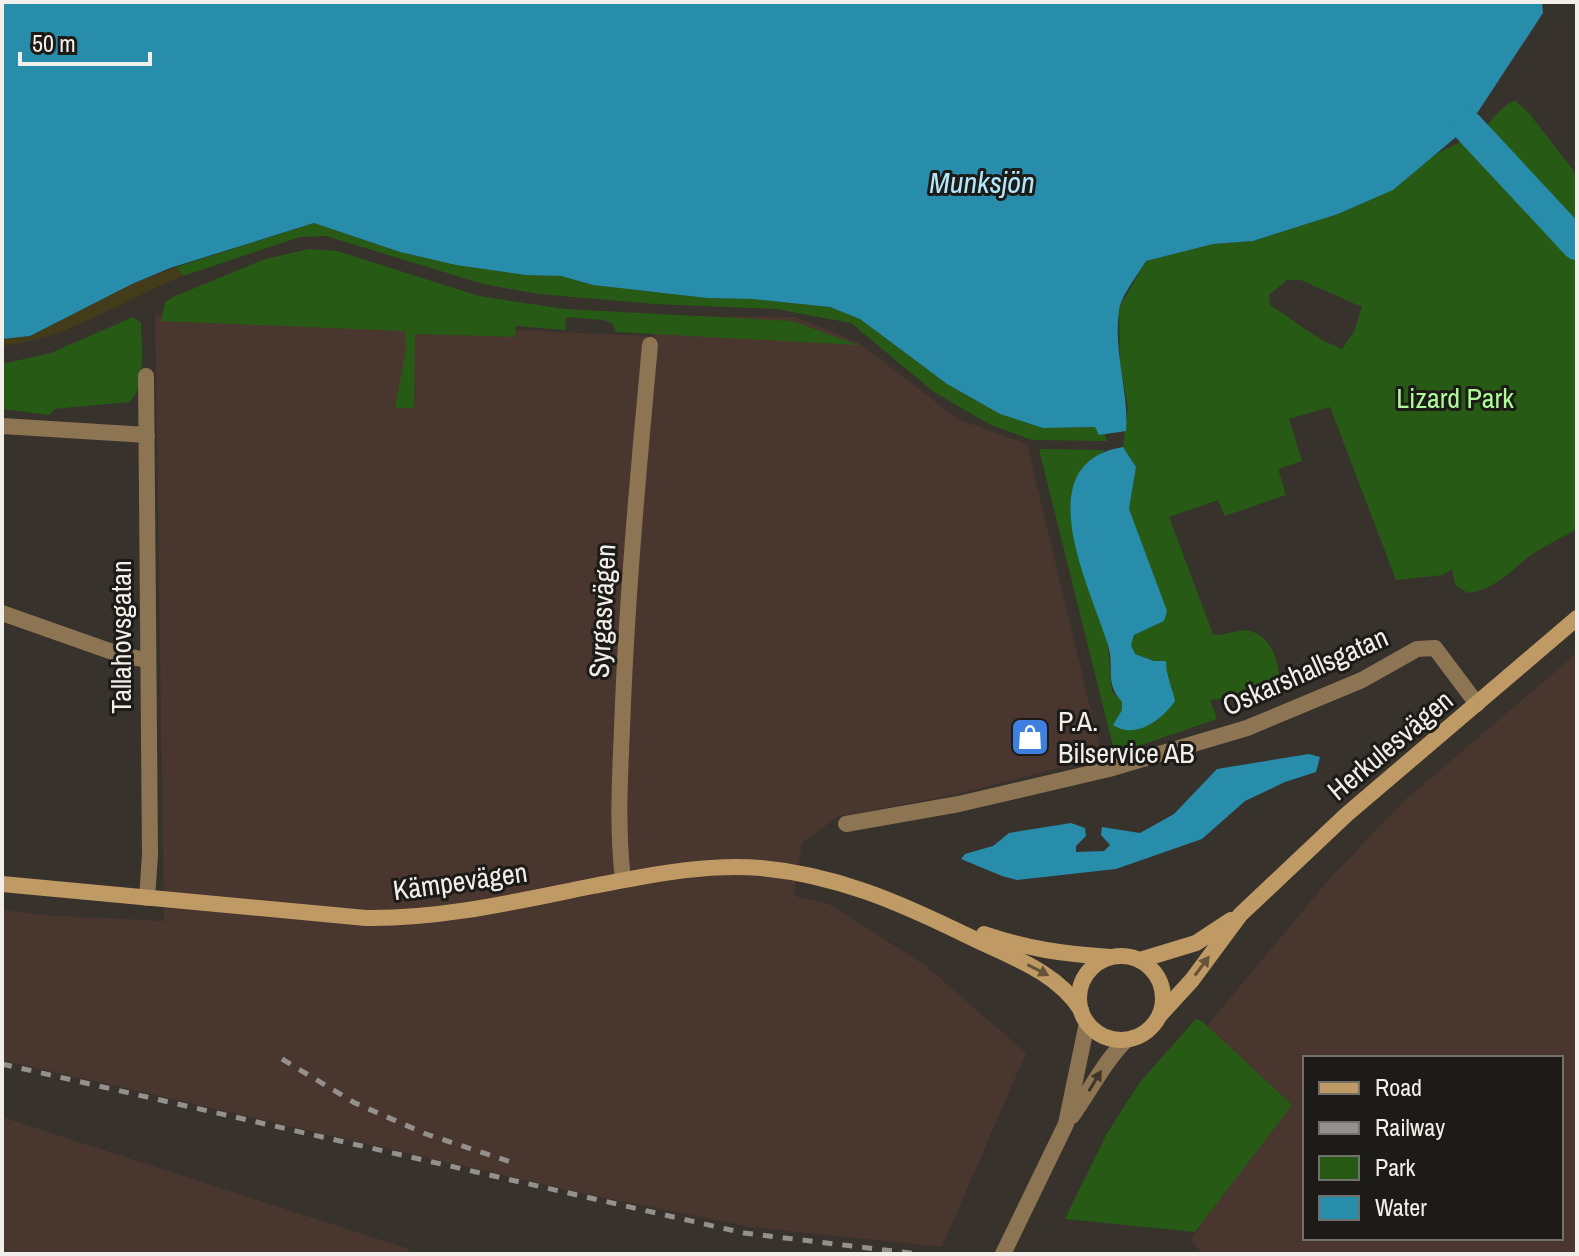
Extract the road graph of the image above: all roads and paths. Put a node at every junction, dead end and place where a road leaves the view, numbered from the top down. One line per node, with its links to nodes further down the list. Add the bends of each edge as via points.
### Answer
1 (650, 345): 10 (street, Syrgasvägen, via 627,589 619,800)
2 (146, 376): 4 (street, Tallahovsgatan)
3 (2, 426): 4 (street)
4 (147, 435): 7 (street, Tallahovsgatan)
5 (2, 613): 7 (street)
6 (1577, 618): 8 (main road, Herkulesvägen)
7 (147, 660): 12 (street, Tallahovsgatan)
8 (1477, 704): 9 (street, Oskarshallsgatan, via 1435,648 1417,649 1362,680 1233,732 1109,769); 14 (main road, Herkulesvägen, via 1346,815)
9 (846, 824)
10 (623, 880): 12 (main road, Kämpevägen, via 407,918); 13 (main road, Kämpevägen, via 758,868 819,877)
11 (2, 884): 12 (main road, Kämpevägen)
12 (147, 898)
13 (918, 912): 15 (main road, Kämpevägen, via 1022,947); 18 (main road, Kämpevägen, one-way to 18, via 1049,975 1069,992)
14 (1240, 915): 16 (main road, Herkulesvägen, via 1196,943); 17 (main road, Herkulesvägen, one-way to 14)
15 (1113, 957): 16 (main road); 18 (main road, via 1089,971 1082,983)
16 (1140, 960): 17 (main road, via 1158,978)
17 (1160, 1015): 19 (main road, via 1147,1032)
18 (1084, 1016): 19 (main road, via 1102,1036); 20 (street)
19 (1126, 1040): 20 (street, one-way to 19)
20 (1066, 1124): 21 (street)
21 (1003, 1254)

